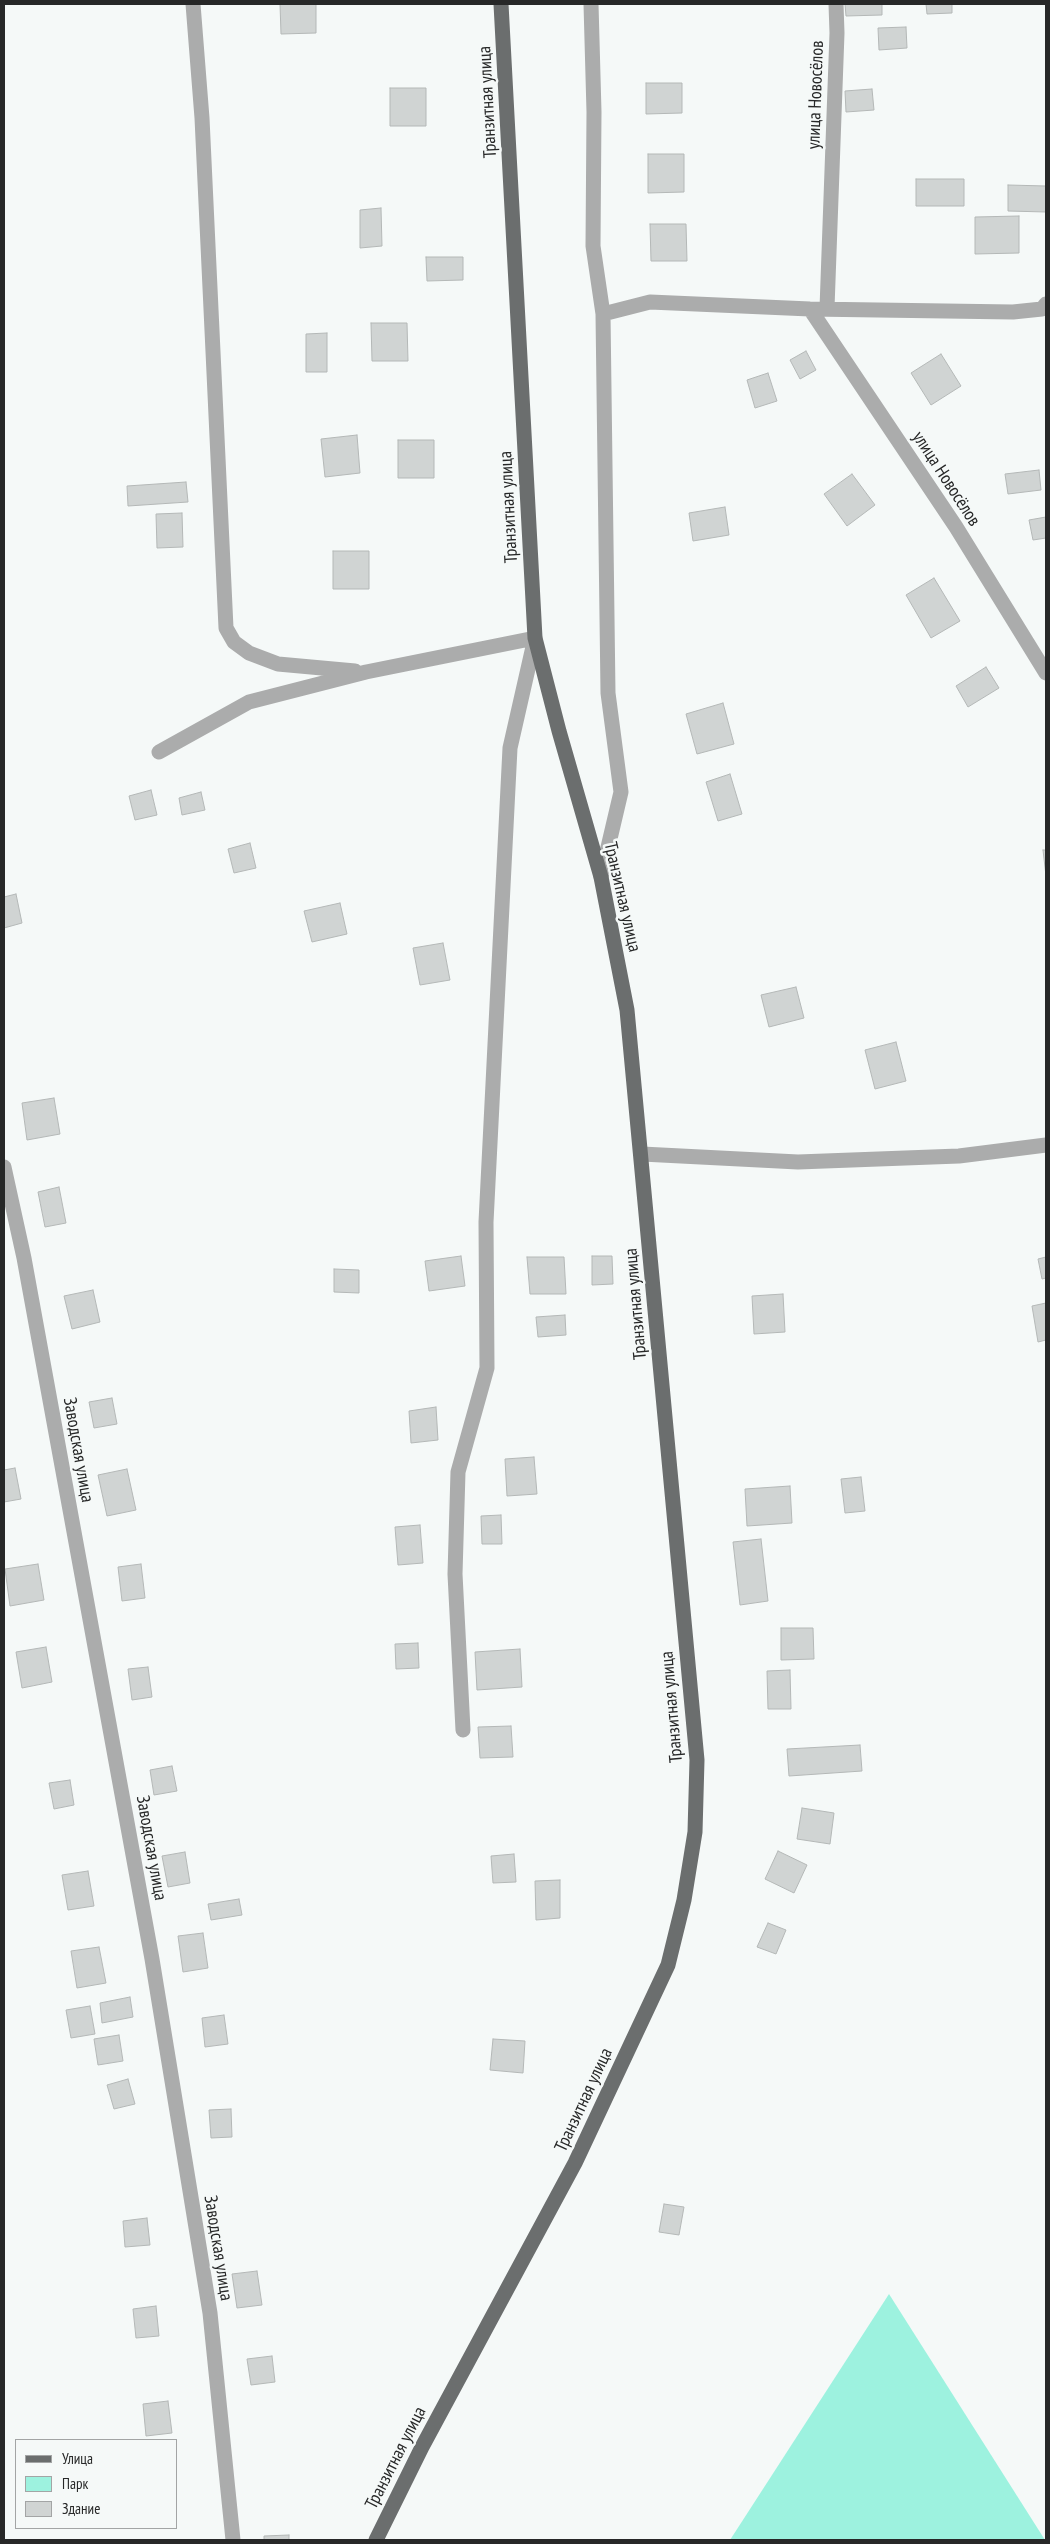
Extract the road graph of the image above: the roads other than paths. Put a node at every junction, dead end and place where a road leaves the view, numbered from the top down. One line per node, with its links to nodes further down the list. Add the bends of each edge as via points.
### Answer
1 (193, 4): 10 (street, via 202,118 226,628 234,642 249,653 278,664)
2 (501, 4): 9 (main road, Транзитная улица)
3 (591, 4): 8 (street, via 593,246)
4 (836, 4): 6 (street, улица Новосёлов)
5 (1046, 304): 6 (street, via 1042,309 1013,312)
6 (827, 308): 7 (street)
7 (810, 309): 8 (street, via 650,302); 11 (street, улица Новосёлов, via 956,527)
8 (603, 314): 13 (street, via 608,693 620,792)
9 (535, 638): 10 (street); 13 (main road, Транзитная улица, via 558,731); 17 (street, via 510,748 486,1222 487,1368 458,1472 455,1574)
10 (366, 672): 12 (street, via 249,702)
11 (1046, 673)
12 (159, 752)
13 (601, 877): 15 (main road, Транзитная улица, via 627,1010)
14 (1046, 1145): 15 (street, via 959,1156 798,1162)
15 (642, 1154): 19 (main road, Транзитная улица, via 696,1760 695,1832 684,1900 668,1964 575,2163 422,2447)
16 (4, 1167): 18 (street, Заводская улица, via 26,1268 152,1959 210,2313)
17 (463, 1730)
18 (233, 2540)
19 (376, 2540)

